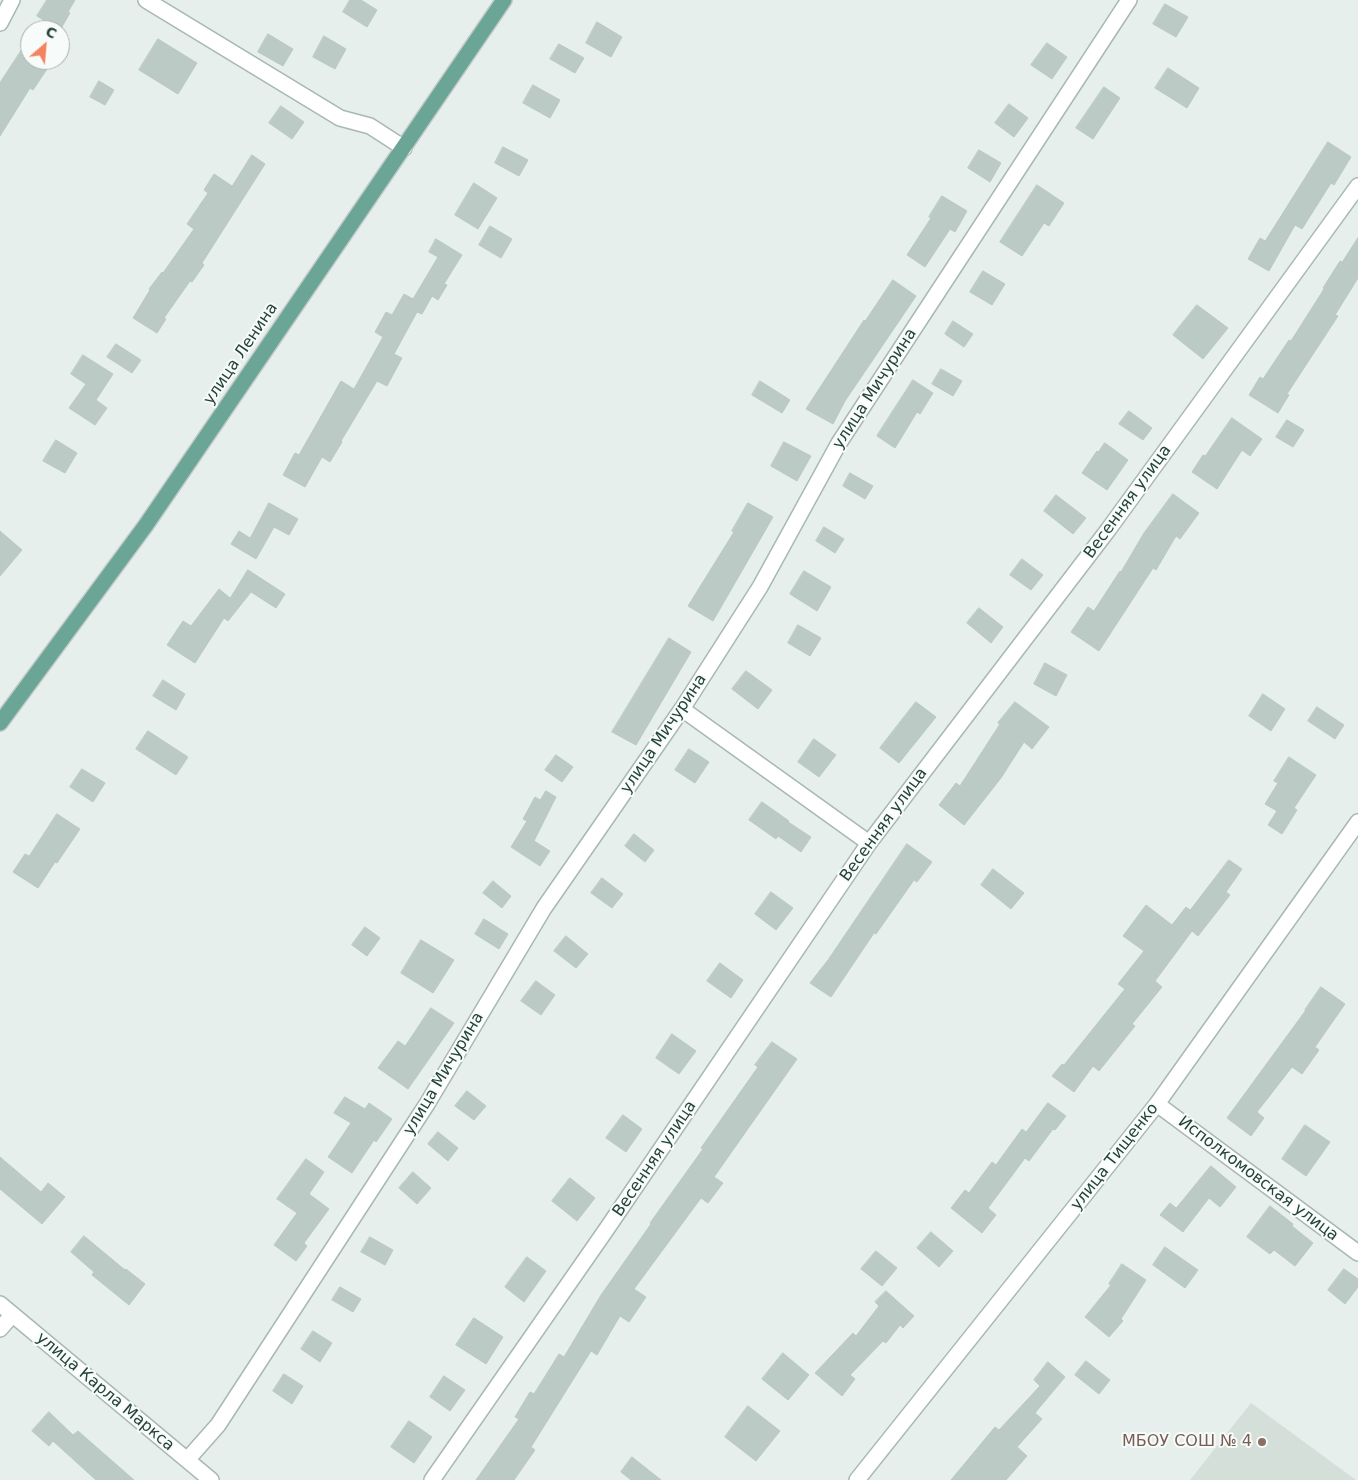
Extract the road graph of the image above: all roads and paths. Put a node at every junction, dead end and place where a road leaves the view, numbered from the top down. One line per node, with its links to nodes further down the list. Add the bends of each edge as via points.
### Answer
1 (12, 0): 5 (street)
2 (146, 0): 6 (street, via 340,118 370,126)
3 (504, 0): 6 (main road, улица Ленина)
4 (1129, 0): 8 (street, улица Мичурина, via 839,443 760,587)
5 (0, 23)
6 (404, 148): 9 (main road, улица Ленина, via 146,525)
7 (1358, 186): 11 (street, Весенняя улица, via 1114,522)
8 (682, 709): 11 (street); 17 (street, улица Мичурина, via 544,908 416,1120 218,1425)
9 (0, 723)
10 (1358, 822): 12 (street, улица Тищенко)
11 (869, 843): 19 (street, Весенняя улица)
12 (1157, 1104): 13 (street, Исполкомовская улица); 20 (street, улица Тищенко)
13 (1358, 1253)
14 (0, 1304): 15 (street, улица Карла Маркса)
15 (12, 1315): 16 (street); 17 (street, улица Карла Маркса)
16 (0, 1329)
17 (187, 1460): 18 (street, улица Карла Маркса)
18 (211, 1480)
19 (432, 1480)
20 (857, 1480)

